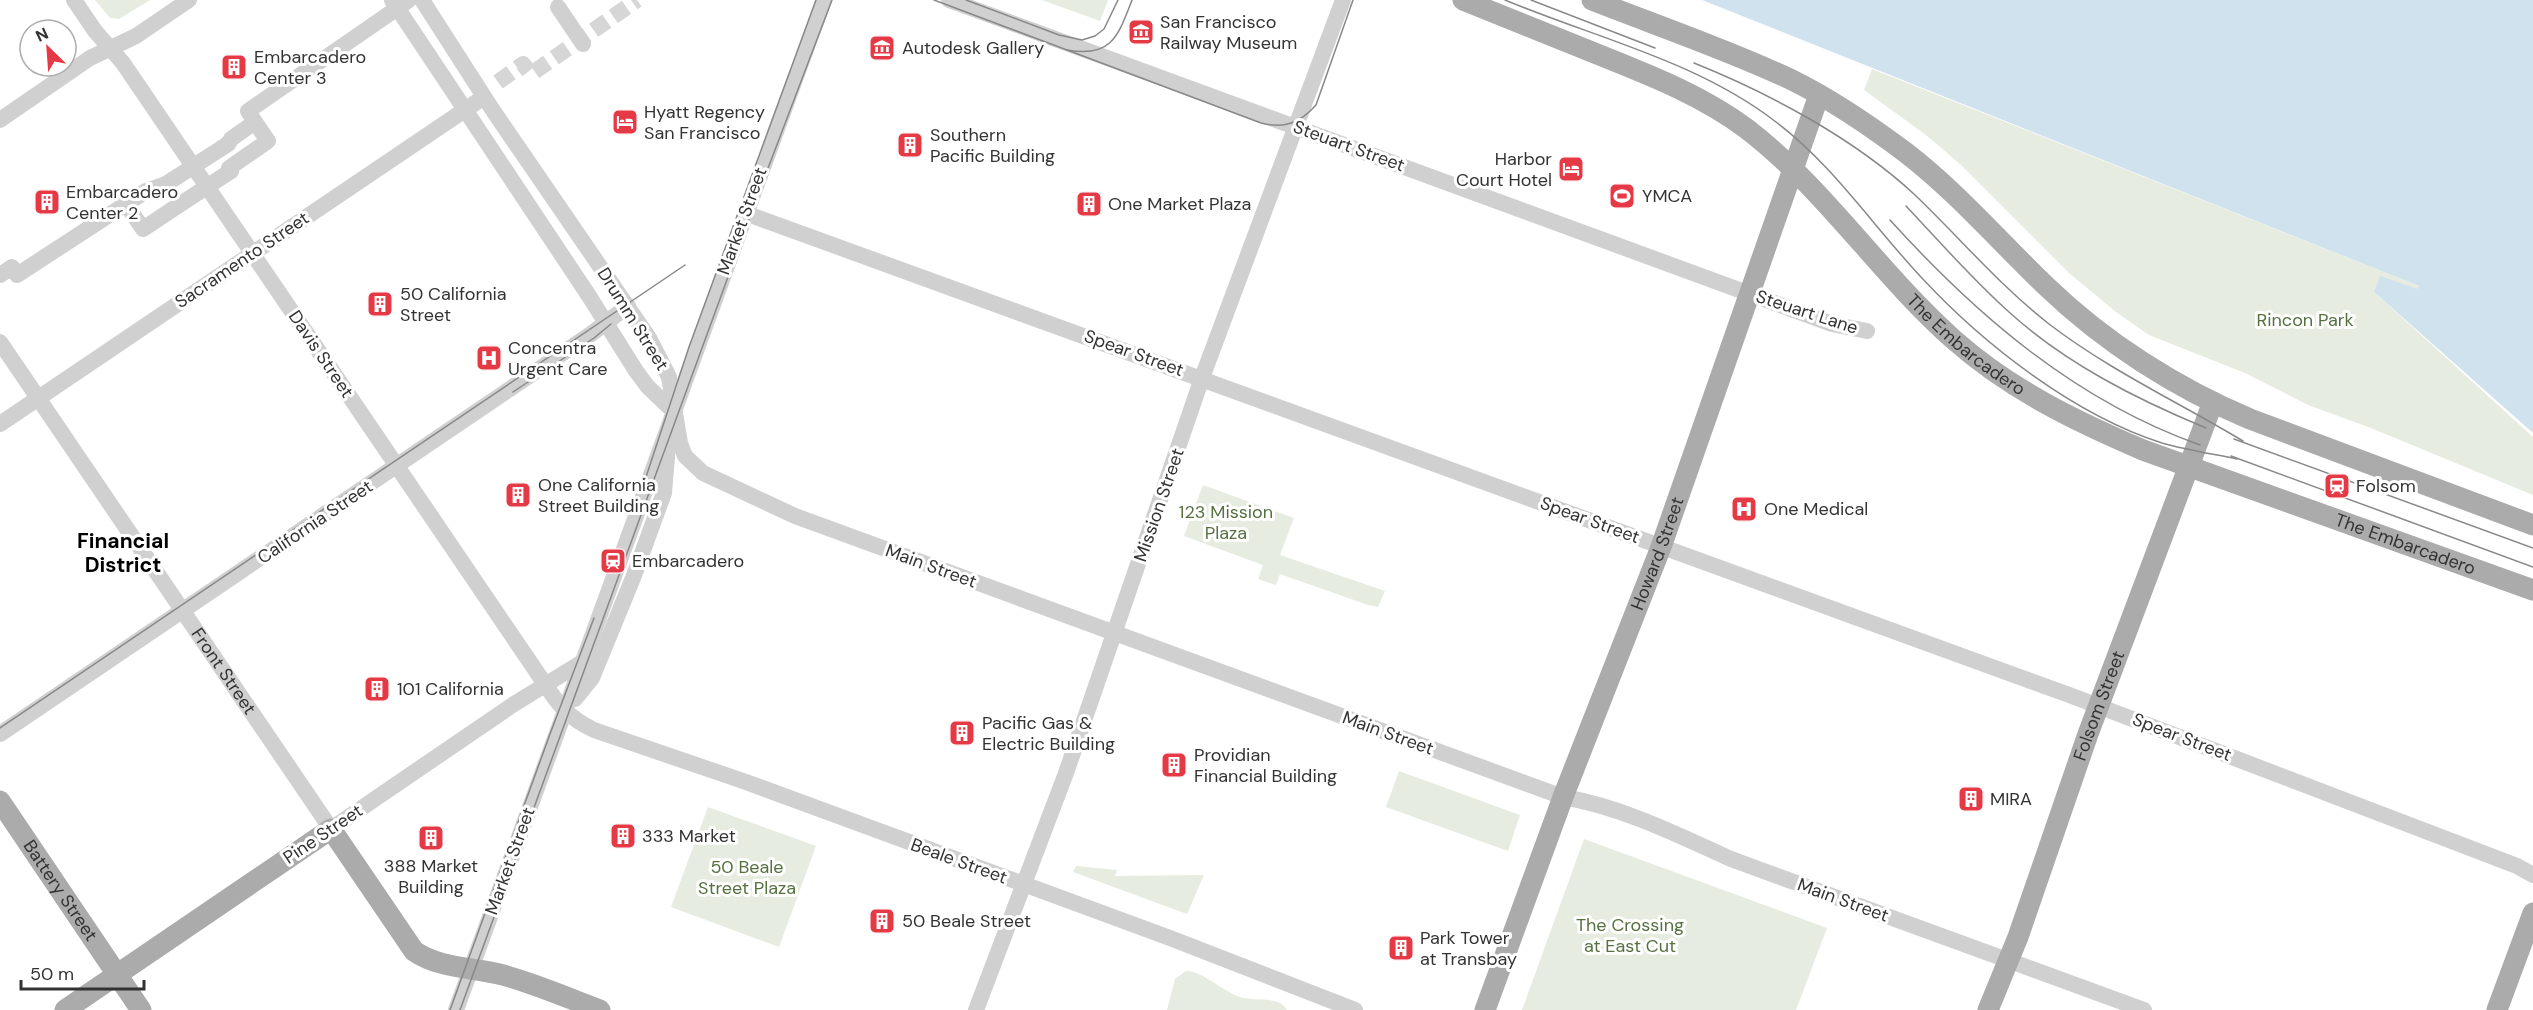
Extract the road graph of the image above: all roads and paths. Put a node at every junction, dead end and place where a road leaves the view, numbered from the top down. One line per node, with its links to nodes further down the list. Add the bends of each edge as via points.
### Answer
1 (74, 0): 13 (street, Davis Street)
2 (189, 0): 13 (street, via 136,36)
3 (392, 0): 16 (street, Drumm Street)
4 (409, 0): 18 (street, bridge, via 248,111)
5 (422, 0): 15 (street, Drumm Street)
6 (824, 0): 22 (street, Market Street)
7 (949, 0): 19 (street, Steuart Street)
8 (1343, 0): 19 (street, Mission Street)
9 (1463, 0): 20 (main road, The Embarcadero, via 1692,95 1745,128)
10 (1592, 0): 14 (main road)
11 (556, 3): 12 (street, bridge)
12 (583, 44)
13 (110, 48): 17 (street); 23 (street, Davis Street)
14 (1818, 95): 20 (main road, Howard Street); 32 (main road, via 1876,131 1937,179 2047,288 2090,324 2150,367)
15 (484, 97): 16 (street, Sacramento Street); 26 (street, Drumm Street)
16 (465, 110): 23 (street, Sacramento Street); 27 (street, Drumm Street)
17 (0, 120)
18 (255, 122): 21 (street, bridge, via 228,144); 21 (street, bridge, via 268,141 229,168 231,171 143,229)
19 (1298, 127): 25 (street, Steuart Street); 30 (street, Mission Street)
20 (1794, 168): 25 (main road, Howard Street); 35 (main road, The Embarcadero, via 1902,289 1953,339 1991,369 2050,408 2143,450)
21 (126, 204): 24 (street, via 17,275 12,267)
22 (745, 213): 30 (street, Spear Street); 33 (street, Market Street)
23 (252, 253): 31 (street, Sacramento Street); 36 (street, Davis Street)
24 (4, 272)
25 (1748, 293): 28 (street, Steuart Lane, via 1832,324); 38 (main road, Howard Street)
26 (628, 306): 27 (street, California Street); 33 (street, Drumm Street, via 669,377)
27 (605, 323): 33 (street, Drumm Street, via 648,387); 36 (street, California Street)
28 (1867, 331)
29 (0, 342): 31 (street, Front Street)
30 (1202, 378): 38 (street, Spear Street); 41 (street, Mission Street)
31 (38, 398): 34 (street, Sacramento Street); 40 (street, Front Street)
32 (2213, 402): 35 (main road, Folsom Street); 37 (main road)
33 (674, 409): 41 (street, Main Street, via 685,456 703,473 795,516); 42 (street, Market Street); 45 (street, Market Street, via 664,493 592,678)
34 (0, 424)
35 (2188, 465): 39 (main road, The Embarcadero); 44 (main road, Folsom Street)
36 (397, 466): 40 (street, California Street); 43 (street, Davis Street)
37 (2533, 525)
38 (1661, 546): 44 (street, Spear Street); 47 (main road, Howard Street)
39 (2533, 590)
40 (183, 610): 46 (street, California Street); 49 (street, Front Street)
41 (1116, 632): 47 (street, Main Street); 51 (street, Mission Street)
42 (584, 661): 43 (street, Pine Street); 45 (street, Market Street)
43 (546, 685): 45 (street, Davis Street); 49 (street, Pine Street)
44 (2099, 706): 50 (street, Spear Street); 53 (main road, Folsom Street)
45 (565, 712): 51 (street, Beale Street, via 594,730); 54 (street, Market Street)
46 (0, 734)
47 (1563, 797): 53 (street, Main Street, via 1653,825 1731,859); 62 (main road, Howard Street)
48 (0, 801): 55 (main road, Battery Street)
49 (331, 829): 54 (main road, Front Street, via 414,951 431,960); 55 (main road, Pine Street)
50 (2533, 874)
51 (1024, 884): 60 (street, Mission Street); 61 (street, Beale Street)
52 (2533, 913): 65 (main road)
53 (2008, 960): 63 (main road, Folsom Street); 64 (street, Main Street)
54 (471, 969): 58 (street, Market Street); 59 (main road, Front Street, via 503,975)
55 (117, 975): 56 (main road, Pine Street); 57 (main road, Battery Street)
56 (65, 1010)
57 (141, 1010)
58 (456, 1010)
59 (600, 1010)
60 (976, 1010)
61 (1354, 1010)
62 (1485, 1010)
63 (1988, 1010)
64 (2144, 1010)
65 (2497, 1010)

